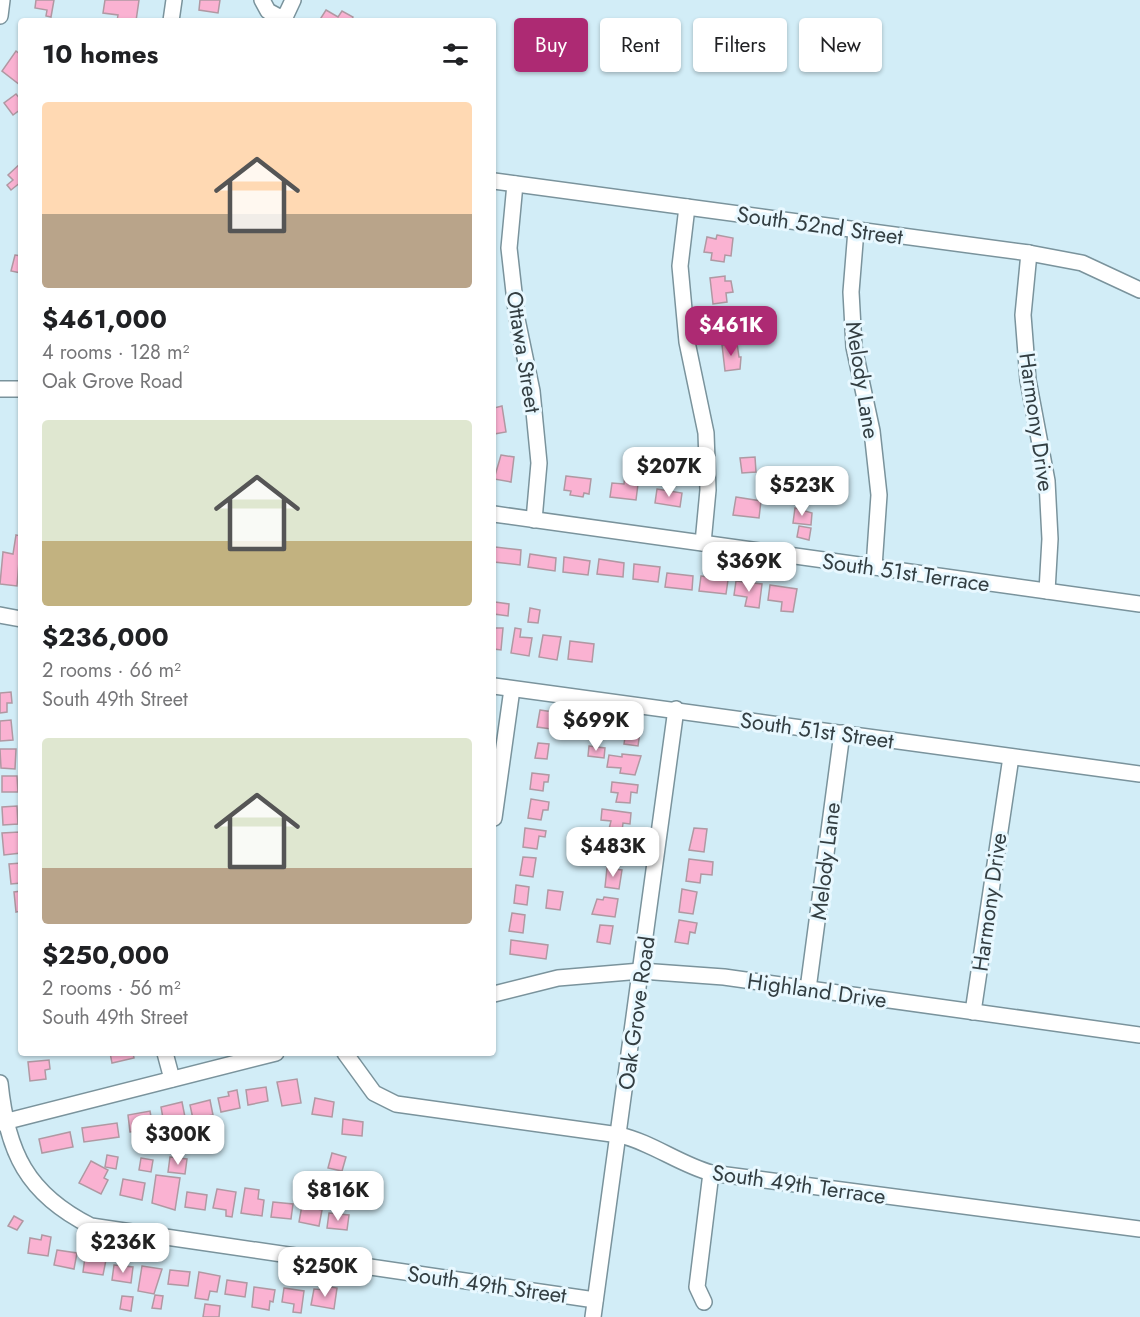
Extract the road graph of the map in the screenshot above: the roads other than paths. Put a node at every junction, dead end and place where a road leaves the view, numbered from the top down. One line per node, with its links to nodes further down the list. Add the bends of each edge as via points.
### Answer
1 (2, 0): 5 (street)
2 (174, 0): 6 (street)
3 (262, 0): 4 (street, via 268,11 279,17 286,15)
4 (293, 0)
5 (0, 16)
6 (171, 18)
7 (496, 182): 8 (street, South 52nd Street)
8 (515, 184): 9 (street, South 52nd Street); 16 (street, Ottawa Street, via 509,248 517,319 532,391 539,463)
9 (687, 207): 10 (street, South 52nd Street); 17 (street, via 680,266 687,342 706,433 708,490)
10 (856, 230): 11 (street, South 52nd Street); 18 (street, Melody Lane, via 850,292 854,346 872,431 879,495)
11 (1029, 253): 12 (street, South 52nd Street, via 1082,263); 19 (street, Harmony Drive, via 1023,315 1028,380 1047,481)
12 (1140, 290)
13 (0, 389): 14 (street)
14 (18, 389)
15 (496, 514): 16 (street, South 51st Terrace)
16 (534, 520): 17 (street, South 51st Terrace)
17 (703, 543): 18 (street, South 51st Terrace)
18 (874, 567): 19 (street, South 51st Terrace)
19 (1047, 591): 20 (street, South 51st Terrace)
20 (1140, 604)
21 (0, 615): 22 (street)
22 (18, 618)
23 (496, 686): 24 (street, South 51st Street)
24 (512, 689): 25 (street, South 51st Street); 29 (street)
25 (676, 709): 26 (street, South 51st Street); 30 (street, Oak Grove Road)
26 (842, 733): 27 (street, South 51st Street); 31 (street, Melody Lane)
27 (1011, 757): 28 (street, South 51st Street); 33 (street, Harmony Drive)
28 (1140, 774)
29 (496, 804)
30 (641, 971): 31 (street, Highland Drive); 32 (street, Highland Drive, via 558,978); 41 (street, Oak Grove Road)
31 (808, 988): 33 (street, Highland Drive)
32 (496, 994)
33 (973, 1012): 34 (street, Highland Drive)
34 (1140, 1034)
35 (166, 1056): 38 (street)
36 (264, 1056): 38 (street)
37 (347, 1056): 41 (street, South 49th Terrace, via 374,1093 396,1104)
38 (172, 1079): 40 (street)
39 (0, 1083): 40 (street, South 49th Street)
40 (2, 1123): 44 (street, South 49th Street, via 38,1189 63,1212 91,1226)
41 (619, 1135): 42 (street, South 49th Terrace); 44 (street, Oak Grove Road)
42 (711, 1173): 43 (street, South 49th Terrace); 45 (street, via 697,1287)
43 (1140, 1229)
44 (595, 1300): 46 (street, Oak Grove Road)
45 (704, 1302)
46 (593, 1317)

